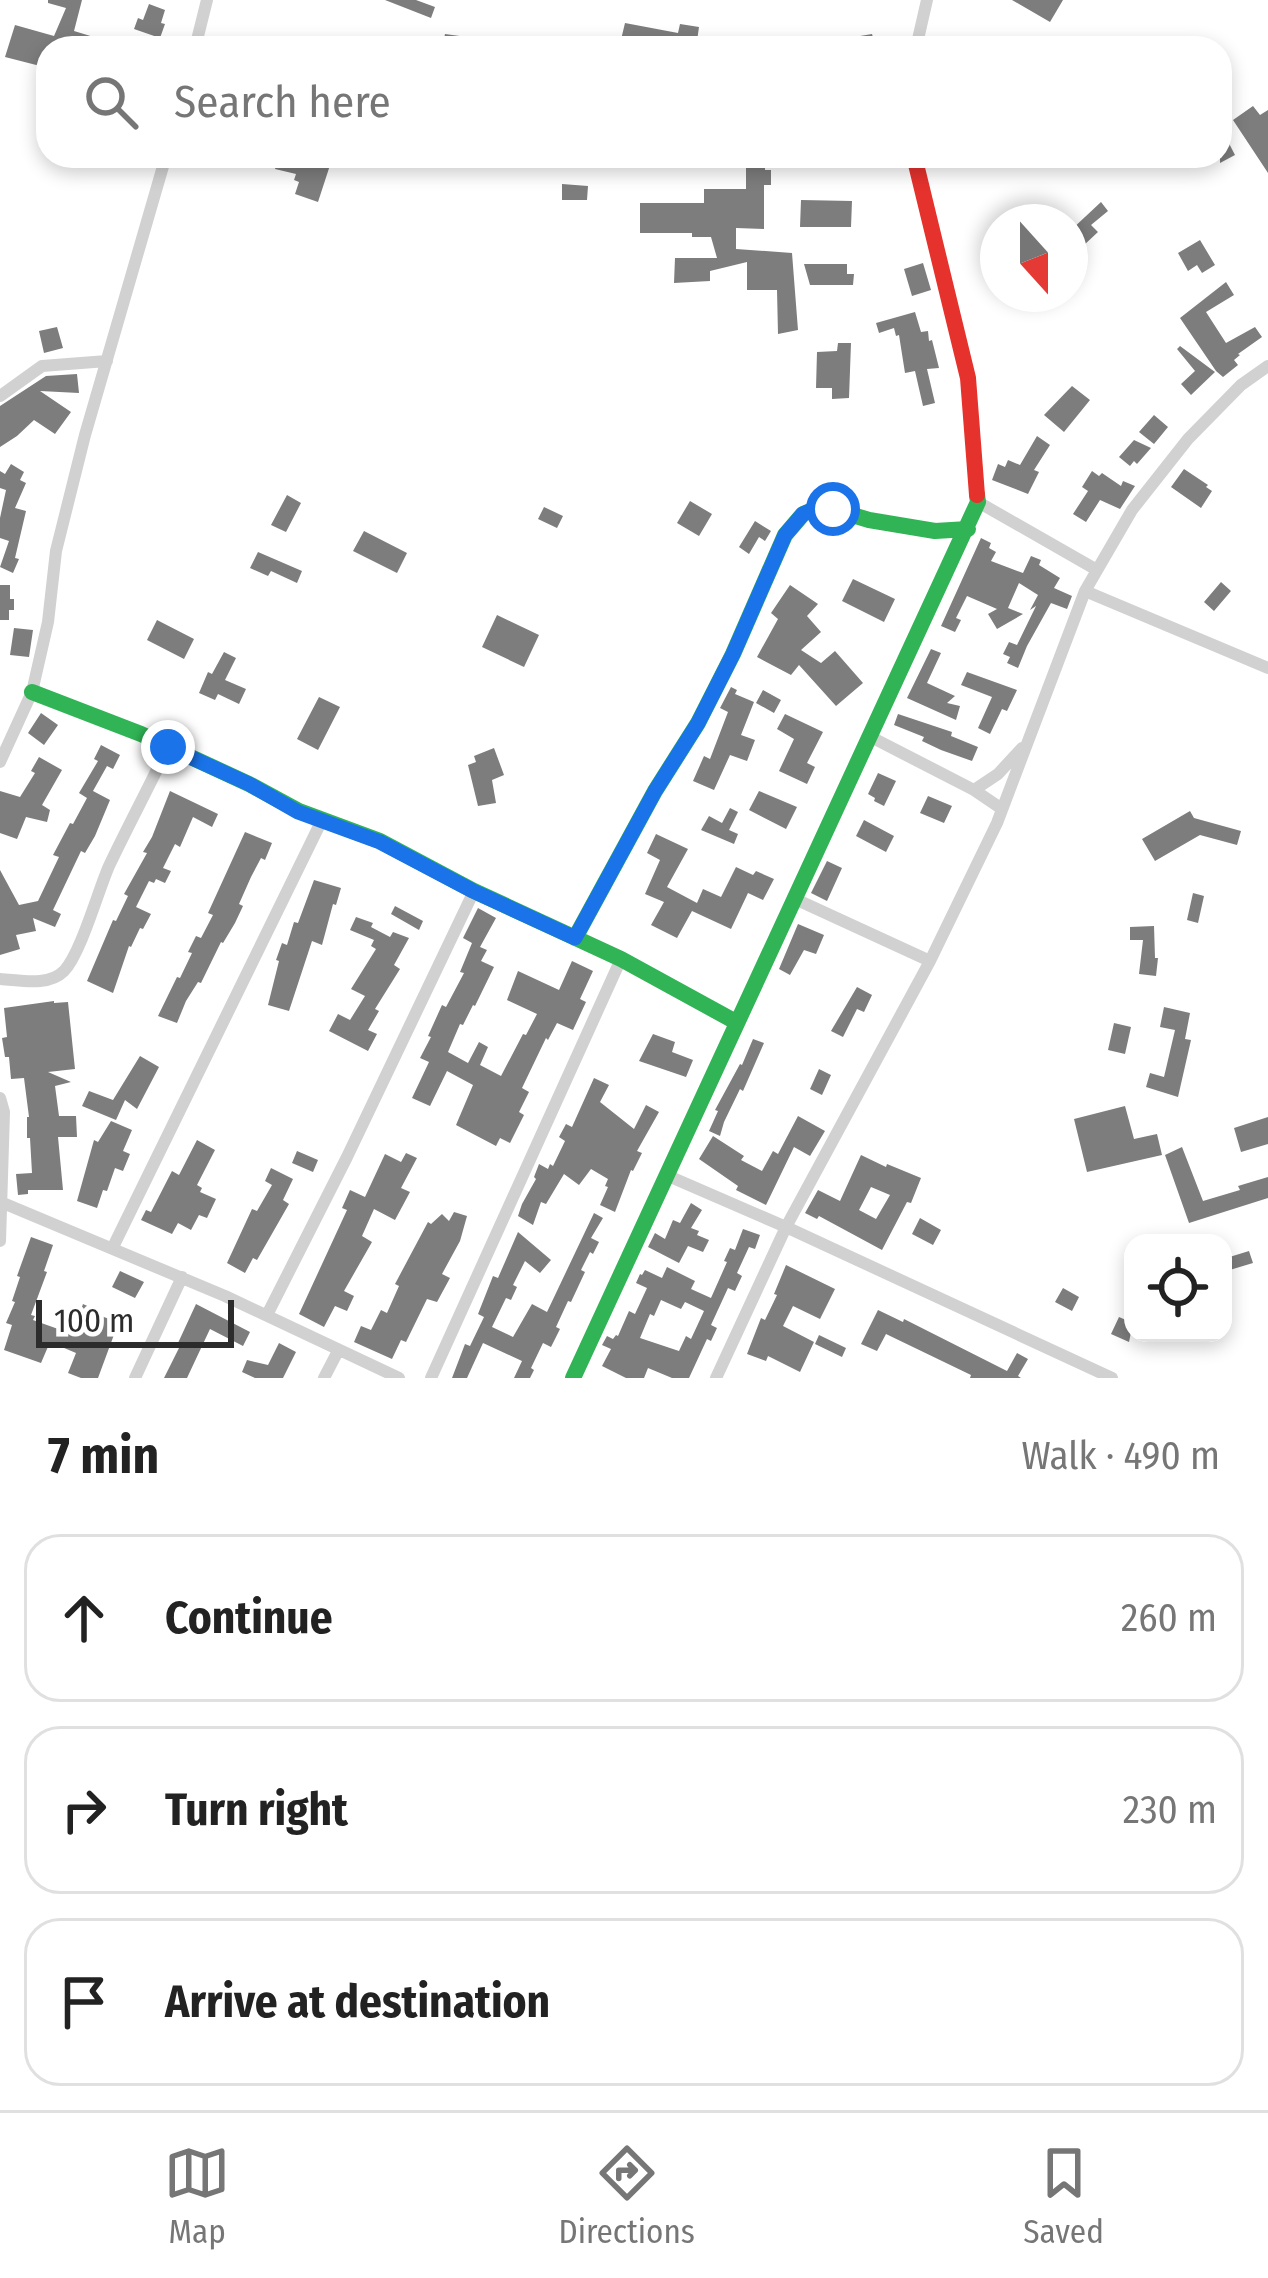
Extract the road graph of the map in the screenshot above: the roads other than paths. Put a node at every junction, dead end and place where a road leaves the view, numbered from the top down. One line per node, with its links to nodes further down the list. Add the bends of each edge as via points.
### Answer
1 (207, 0): 3 (street)
2 (927, 0): 4 (street)
3 (198, 36)
4 (919, 36)
5 (163, 168): 7 (street)
6 (917, 168): 10 (street, via 968,378)
7 (107, 361): 9 (street, via 42,366); 15 (street, via 56,551)
8 (1268, 366): 12 (street, via 1188,440 1132,509)
9 (0, 396)
10 (978, 502): 11 (street); 12 (street)
11 (968, 529): 17 (street); 25 (street, via 935,531 833,509 803,514 785,535 698,723)
12 (1097, 570): 13 (street)
13 (1085, 591): 14 (street); 16 (street)
14 (1268, 668)
15 (32, 692): 18 (street); 19 (street)
16 (1030, 735): 20 (street, via 1007,766); 21 (street)
17 (868, 736): 20 (street); 24 (street)
18 (168, 747): 22 (street); 28 (street, via 64,970 38,981)
19 (0, 762)
20 (974, 790): 21 (street)
21 (1002, 808): 27 (street)
22 (322, 820): 23 (street); 35 (street)
23 (473, 891): 25 (street); 37 (street)
24 (793, 898): 27 (street); 29 (street)
25 (575, 938): 26 (street)
26 (621, 958): 29 (street); 43 (street)
27 (930, 961): 33 (street)
28 (0, 979)
29 (736, 1022): 31 (street)
30 (0, 1098): 32 (street)
31 (666, 1174): 33 (street); 44 (street)
32 (3, 1203): 34 (street); 35 (street)
33 (786, 1227): 39 (street); 45 (street)
34 (0, 1237)
35 (112, 1247): 36 (street)
36 (182, 1277): 37 (street); 40 (street)
37 (267, 1316): 38 (street)
38 (338, 1351): 41 (street); 42 (street)
39 (721, 1376)
40 (135, 1378)
41 (324, 1378)
42 (399, 1378)
43 (431, 1378)
44 (573, 1378)
45 (1112, 1378)

